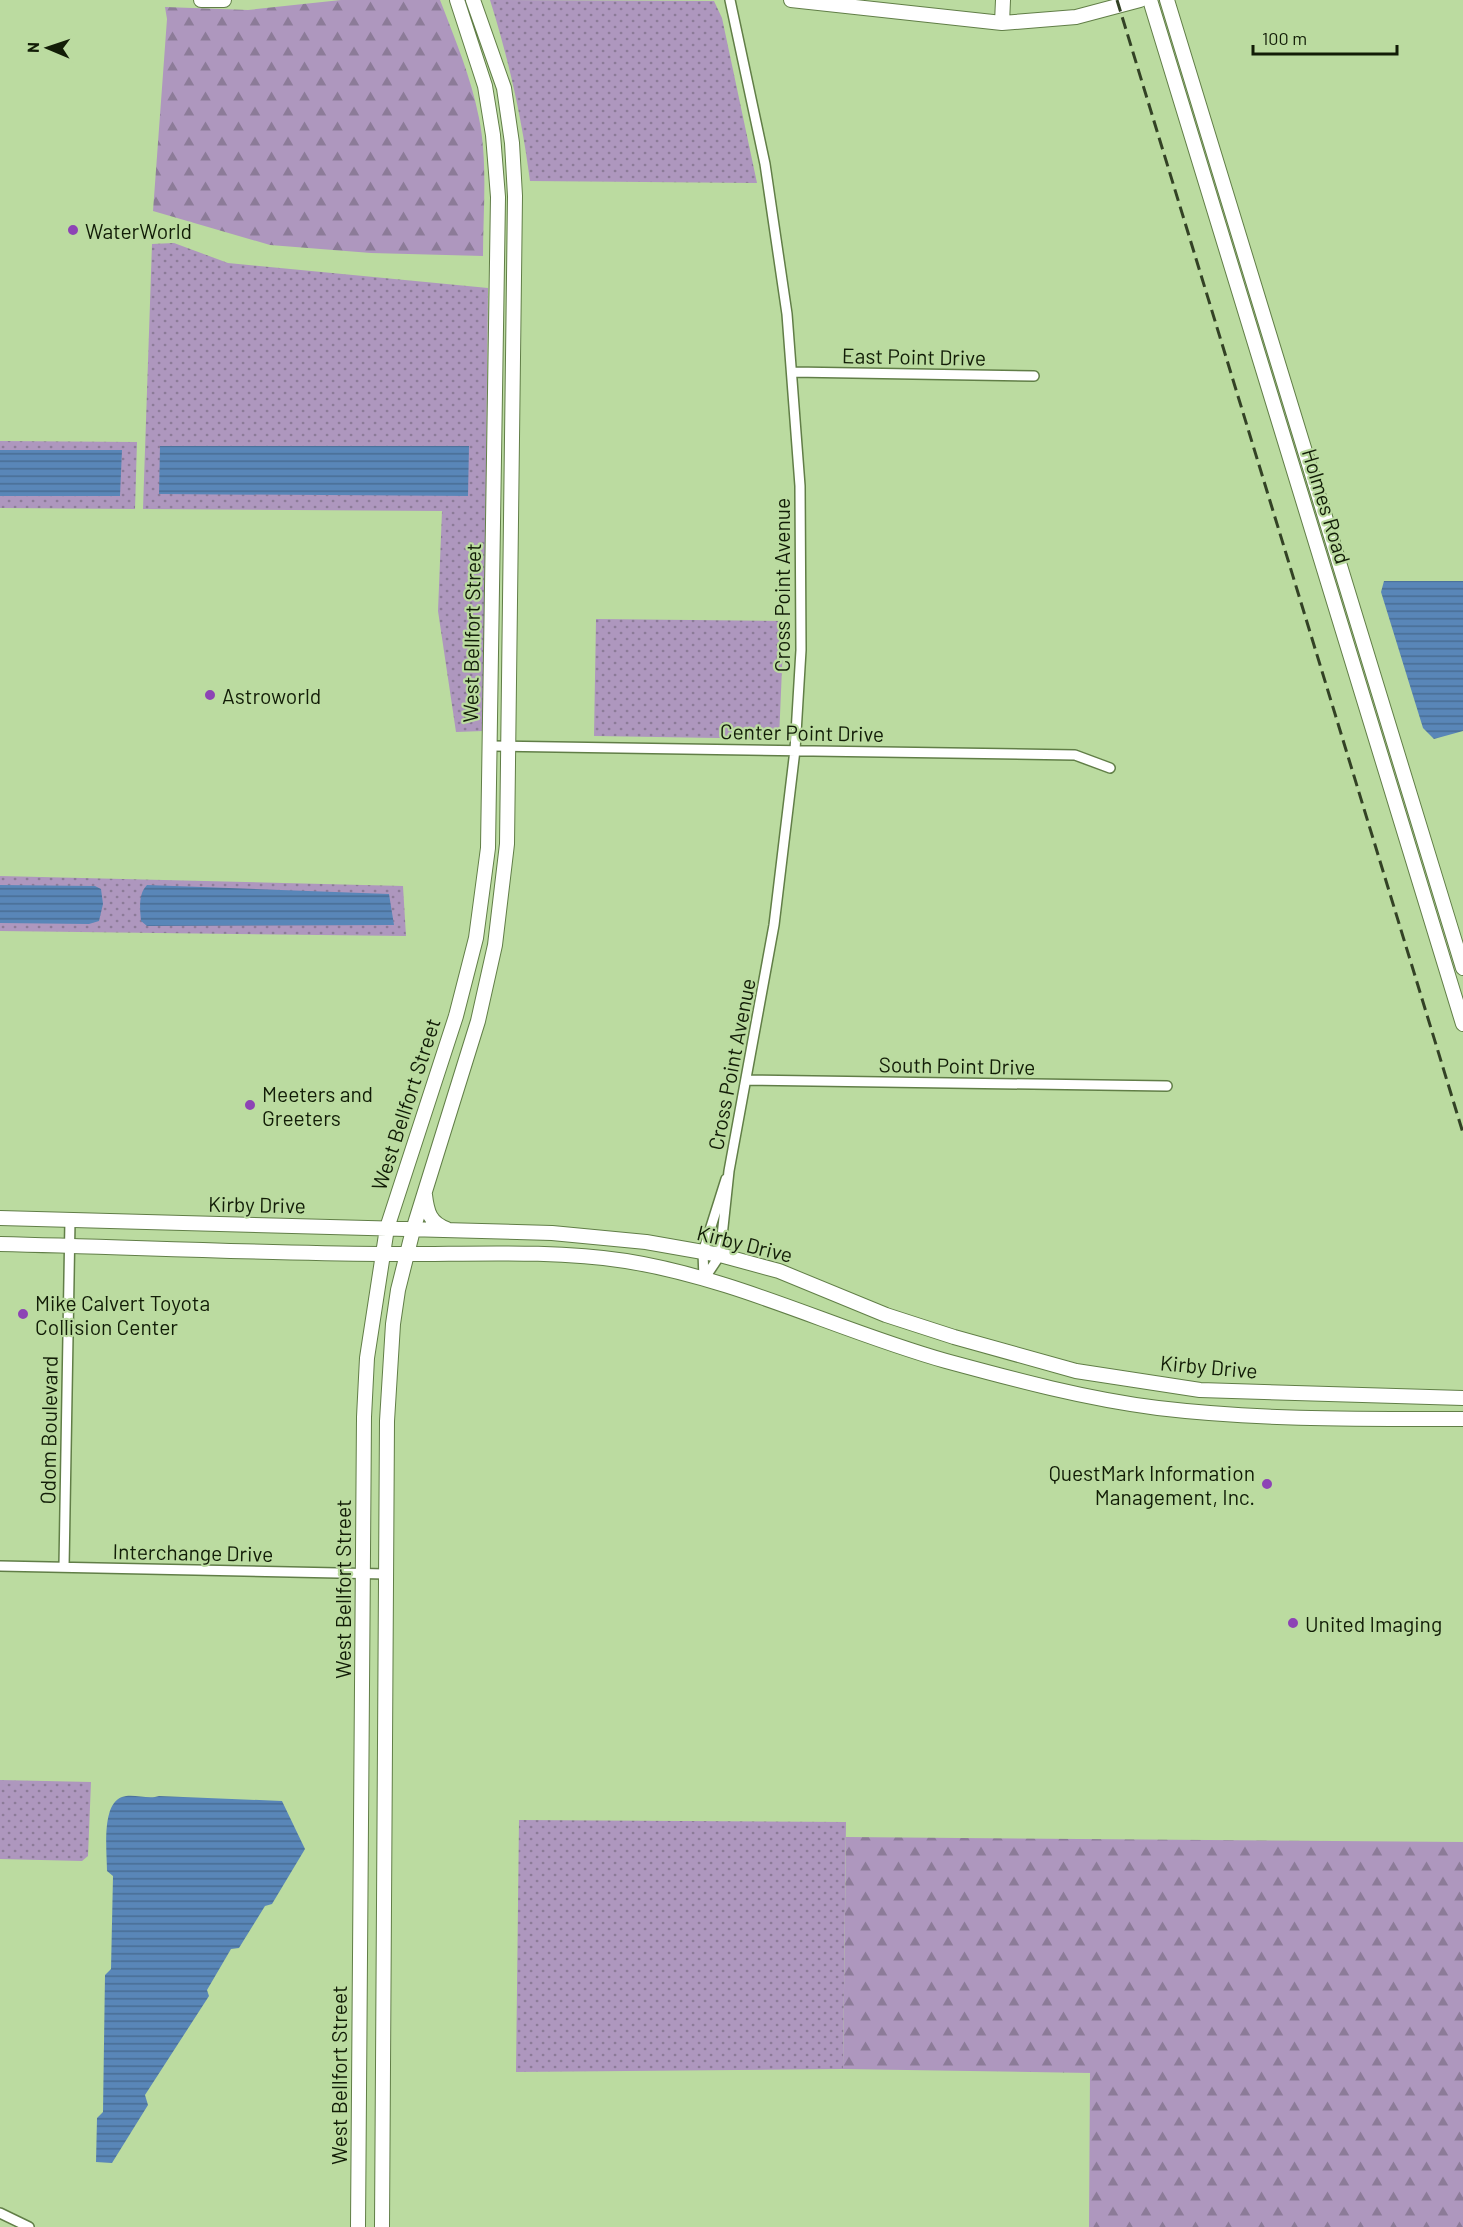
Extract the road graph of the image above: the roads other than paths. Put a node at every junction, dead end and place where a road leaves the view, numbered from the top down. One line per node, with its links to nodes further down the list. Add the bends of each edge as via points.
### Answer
1 (201, 0): 2 (main road)
2 (224, 0)
3 (457, 0): 19 (main road, West Bellfort Street, via 485,86 494,135 498,197)
4 (473, 0): 20 (main road, West Bellfort Street, via 504,88 515,196)
5 (730, 0): 15 (street, Cross Point Avenue, via 765,164)
6 (791, 0): 11 (main road)
7 (1003, 0): 12 (main road)
8 (1140, 0): 12 (main road, via 1076,17)
9 (1150, 0): 14 (main road, Holmes Road)
10 (1167, 0): 13 (main road, Holmes Road)
11 (884, 5): 12 (main road)
12 (1002, 23)
13 (1246, 260): 14 (main road); 17 (main road, Holmes Road)
14 (1231, 264): 18 (main road, Holmes Road)
15 (793, 372): 16 (street, East Point Drive); 21 (street, Cross Point Avenue, via 801,542 801,650)
16 (1034, 376)
17 (1328, 527): 18 (main road); 23 (main road, Holmes Road)
18 (1313, 533): 24 (main road, Holmes Road)
19 (491, 746): 20 (street, Center Point Drive); 26 (main road, West Bellfort Street, via 483,895)
20 (508, 746): 21 (street, Center Point Drive); 27 (main road, West Bellfort Street, via 502,899)
21 (795, 750): 22 (street, Center Point Drive, via 1075,755); 29 (street, Cross Point Avenue, via 774,925)
22 (1110, 768)
23 (1409, 792): 24 (main road); 25 (main road, Holmes Road)
24 (1394, 798): 28 (main road, Holmes Road)
25 (1463, 968)
26 (456, 1016): 27 (main road); 35 (main road, West Bellfort Street)
27 (478, 1021): 32 (main road, West Bellfort Street)
28 (1463, 1024)
29 (746, 1080): 30 (street, South Point Drive); 31 (street, Cross Point Avenue)
30 (1167, 1086)
31 (729, 1171): 40 (street, Cross Point Avenue, via 719,1193); 43 (street, Cross Point Avenue)
32 (425, 1190): 36 (main road, West Bellfort Street); 37 (main road, via 430,1218)
33 (0, 1218): 34 (main road, Kirby Drive)
34 (70, 1220): 35 (main road, Kirby Drive); 39 (street, Odom Boulevard)
35 (387, 1228): 36 (main road, Kirby Drive); 41 (main road, West Bellfort Street)
36 (412, 1230): 37 (main road, Kirby Drive); 42 (main road, West Bellfort Street)
37 (452, 1231): 40 (main road, Kirby Drive, via 575,1234)
38 (0, 1244): 39 (main road)
39 (69, 1246): 41 (main road); 58 (street, Odom Boulevard)
40 (704, 1252): 43 (main road, Kirby Drive); 44 (street, Cross Point Avenue)
41 (383, 1254): 42 (main road); 53 (main road, West Bellfort Street, via 367,1358)
42 (407, 1254): 44 (main road, via 554,1255 616,1260); 56 (main road, West Bellfort Street, via 393,1324)
43 (720, 1255): 44 (street, Cross Point Avenue); 45 (main road, Kirby Drive, via 779,1271)
44 (704, 1279): 46 (main road)
45 (886, 1314): 46 (main road); 47 (main road, Kirby Drive)
46 (878, 1338): 49 (main road, via 940,1360)
47 (1036, 1360): 48 (main road, Kirby Drive, via 1076,1371); 49 (main road)
48 (1159, 1383): 50 (main road, Kirby Drive, via 1200,1390); 52 (main road)
49 (1030, 1384): 52 (main road)
50 (1351, 1396): 51 (main road, Kirby Drive); 54 (main road)
51 (1463, 1398)
52 (1156, 1408): 54 (main road, via 1257,1417)
53 (364, 1417): 56 (main road); 59 (main road, West Bellfort Street)
54 (1350, 1419): 55 (main road)
55 (1463, 1419)
56 (387, 1421): 60 (main road, West Bellfort Street)
57 (0, 1566): 58 (street, Interchange Drive)
58 (64, 1568): 59 (street, Interchange Drive)
59 (363, 1574): 60 (street, Interchange Drive); 61 (main road, West Bellfort Street)
60 (386, 1574): 62 (main road, West Bellfort Street)
61 (362, 1738): 62 (main road); 63 (main road, West Bellfort Street)
62 (384, 1738): 64 (main road, West Bellfort Street)
63 (360, 1876): 64 (main road); 65 (main road, West Bellfort Street)
64 (384, 1876): 66 (main road, West Bellfort Street)
65 (359, 2017): 66 (main road); 67 (main road, West Bellfort Street)
66 (383, 2017): 72 (main road, West Bellfort Street)
67 (358, 2184): 70 (main road, West Bellfort Street); 71 (main road, via 365,2190)
68 (0, 2213): 69 (street)
69 (29, 2227)
70 (358, 2227)
71 (365, 2227)
72 (382, 2227)

